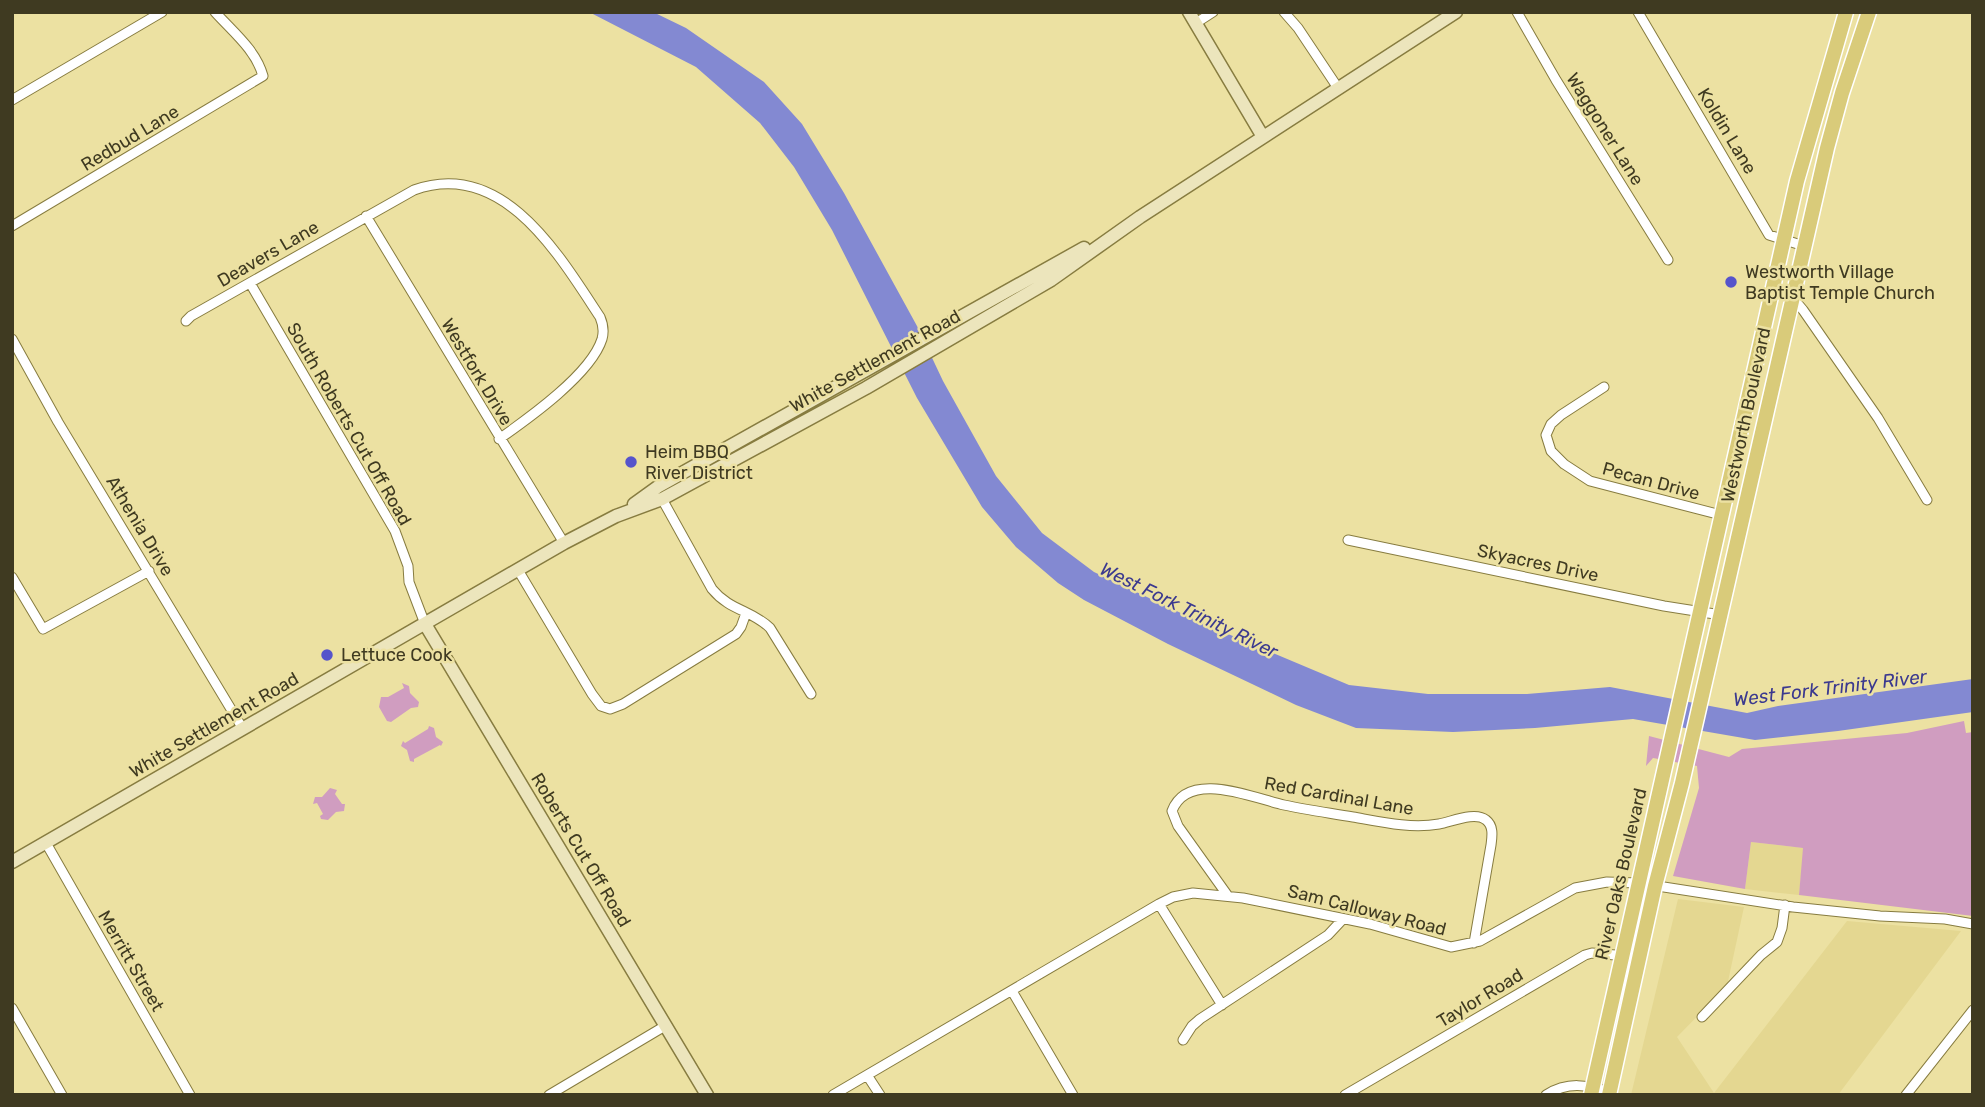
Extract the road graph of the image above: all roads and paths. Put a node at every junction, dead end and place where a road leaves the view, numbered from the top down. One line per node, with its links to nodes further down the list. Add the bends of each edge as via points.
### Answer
1 (162, 12): 12 (street)
2 (215, 12): 18 (street, Redbud Lane, via 251,51 263,76)
3 (1213, 12): 10 (street)
4 (1284, 12): 11 (street)
5 (1456, 12): 11 (main road, White Settlement Road)
6 (1517, 12): 21 (street, Waggoner Lane)
7 (1638, 12): 19 (street, Koldin Lane, via 1769,235)
8 (1846, 12): 19 (main road, Westworth Boulevard)
9 (1869, 12): 20 (main road, Westworth Boulevard, via 1842,93)
10 (1193, 18): 13 (main road)
11 (1338, 88): 14 (main road, White Settlement Road)
12 (12, 100)
13 (1250, 114): 14 (main road); 15 (main road)
14 (1263, 137): 15 (main road, White Settlement Road)
15 (1240, 152): 17 (main road, White Settlement Road)
16 (366, 216): 22 (street, Deavers Lane); 28 (street, Westfork Drive); 28 (street, Deavers Lane, via 428,185 463,184 497,198 540,231 600,317 603,337 595,355 557,394)
17 (1140, 217): 29 (main road, White Settlement Road); 29 (main road, White Settlement Road, via 1051,280 960,335)
18 (12, 226)
19 (1783, 241): 20 (street); 23 (main road, Westworth Boulevard)
20 (1804, 246): 24 (main road, Westworth Boulevard)
21 (1668, 260)
22 (250, 283): 25 (street, Deavers Lane); 42 (street, South Roberts Cut Off Road, via 395,531)
23 (1772, 292): 24 (street); 32 (main road, Westworth Boulevard)
24 (1792, 296): 31 (street, via 1878,418); 41 (main road, Westworth Boulevard)
25 (186, 321)
26 (13, 340): 37 (street, Athenia Drive)
27 (1604, 387): 32 (street, Pecan Drive, via 1551,424 1546,435 1551,451 1590,481)
28 (499, 439): 35 (street, Westfork Drive)
29 (685, 479): 30 (main road, White Settlement Road); 33 (main road, White Settlement Road)
30 (662, 499): 33 (main road, White Settlement Road); 40 (street, via 712,589 722,601)
31 (1927, 500)
32 (1721, 515): 39 (main road, Westworth Boulevard)
33 (616, 516): 35 (main road, White Settlement Road)
34 (1348, 540): 39 (street, Skyacres Drive)
35 (564, 543): 36 (main road, White Settlement Road)
36 (518, 570): 40 (street, via 592,694 610,709 736,634); 42 (main road, White Settlement Road)
37 (149, 571): 38 (street, via 43,629); 46 (street, Athenia Drive)
38 (12, 578)
39 (1701, 610): 41 (street, Skyacres Drive); 43 (main road, Westworth Boulevard)
40 (746, 613): 45 (street, via 771,628)
41 (1721, 615): 44 (main road, Westworth Boulevard)
42 (425, 624): 46 (main road, White Settlement Road); 64 (main road, Roberts Cut Off Road)
43 (1689, 663): 49 (main road, River Oaks Boulevard)
44 (1710, 664): 50 (main road, River Oaks Boulevard)
45 (811, 694)
46 (243, 729): 47 (main road, White Settlement Road)
47 (46, 843): 48 (main road, White Settlement Road); 70 (street, Merritt Street)
48 (12, 862)
49 (1638, 883): 50 (street, Sam Calloway Road); 56 (street, Sam Calloway Road, via 1575,888); 57 (main road, River Oaks Boulevard)
50 (1655, 886): 53 (street, Sam Calloway Road); 58 (main road, River Oaks Boulevard)
51 (1228, 895): 52 (street, Sam Calloway Road, via 1193,893); 54 (street, Sam Calloway Road); 56 (street, Red Cardinal Lane, via 1172,811 1177,799 1188,793 1221,789 1407,826 1484,818 1492,830 1491,845)
52 (1159, 904): 59 (street, Sam Calloway Road); 60 (street)
53 (1785, 905): 55 (street, Sam Calloway Road); 63 (street, via 1777,942)
54 (1343, 919): 56 (street, Sam Calloway Road, via 1451,947); 60 (street, via 1328,935)
55 (1973, 924)
56 (1474, 943)
57 (1622, 956): 58 (street, Taylor Road); 67 (main road, River Oaks Boulevard); 76 (street, Taylor Road, via 1586,955)
58 (1638, 959): 68 (main road, River Oaks Boulevard)
59 (1012, 991): 66 (street, Sam Calloway Road); 75 (street)
60 (1222, 1005): 65 (street, via 1192,1026)
61 (12, 1008): 69 (street)
62 (1971, 1016): 78 (street)
63 (1702, 1017)
64 (665, 1026): 71 (street); 72 (main road, Roberts Cut Off Road)
65 (1183, 1040)
66 (867, 1075): 73 (street, Sam Calloway Road); 74 (street)
67 (1592, 1091): 68 (street); 77 (street, via 1572,1084)
68 (1610, 1093)
69 (62, 1095)
70 (190, 1095)
71 (549, 1095)
72 (707, 1095)
73 (833, 1095)
74 (880, 1095)
75 (1073, 1095)
76 (1345, 1095)
77 (1546, 1095)
78 (1906, 1095)

